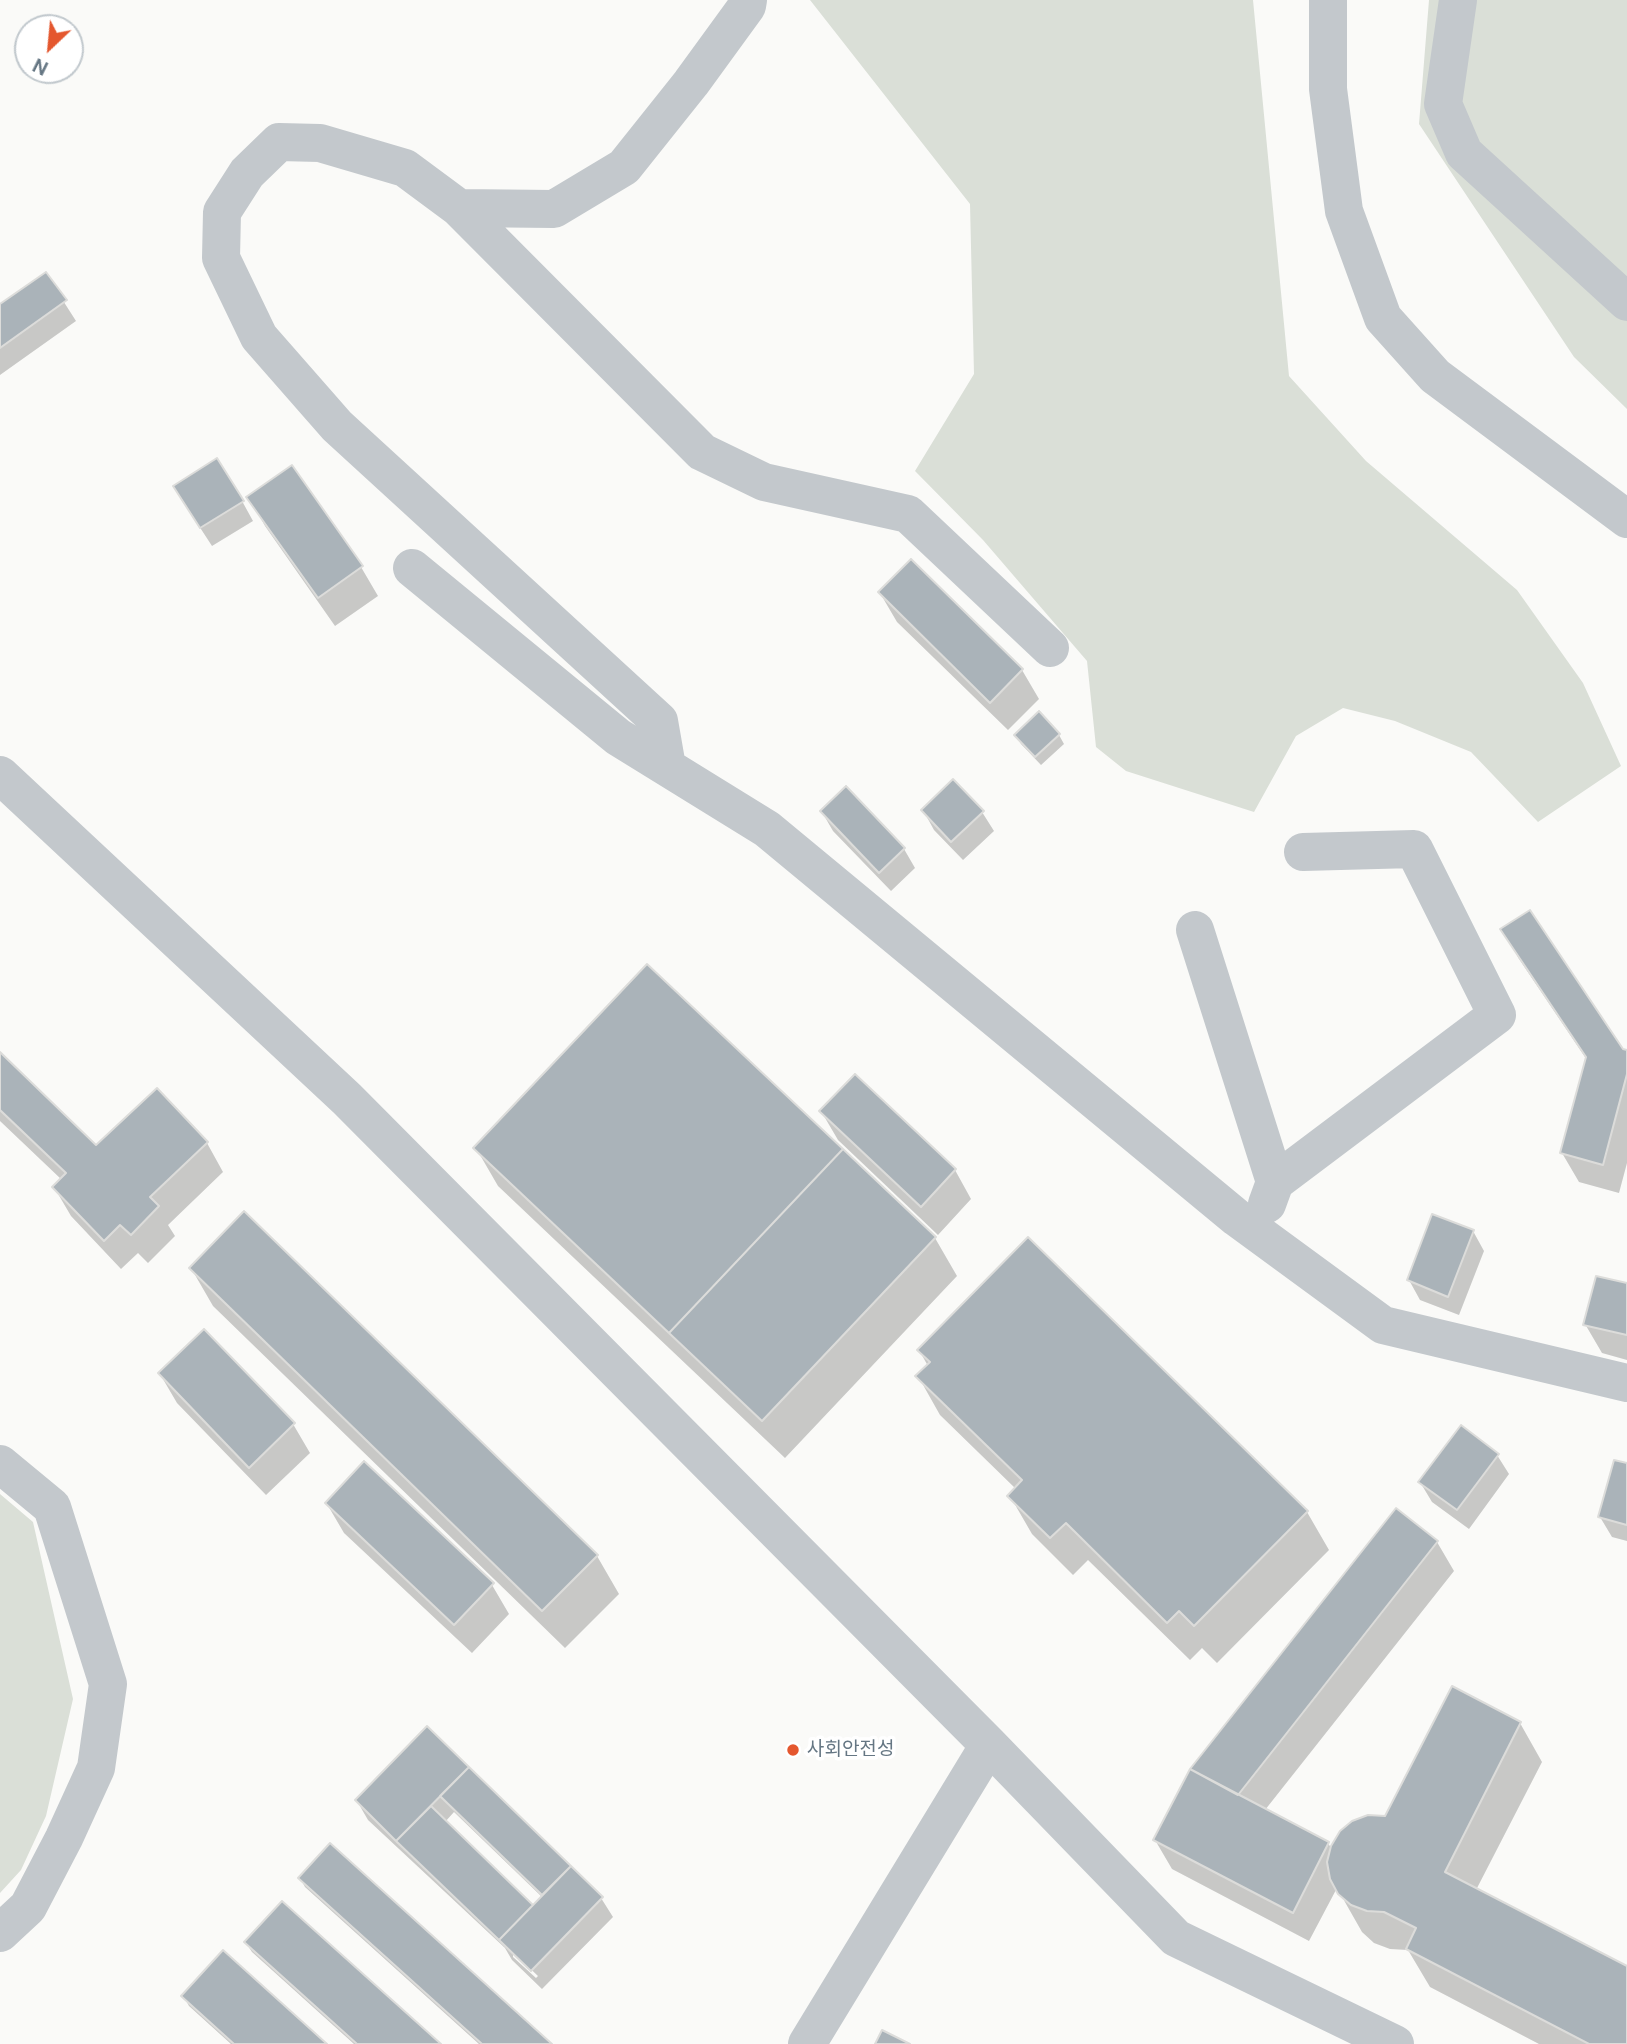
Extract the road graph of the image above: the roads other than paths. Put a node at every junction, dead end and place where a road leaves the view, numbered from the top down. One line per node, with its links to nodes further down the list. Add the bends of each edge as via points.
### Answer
1 (748, 0): 4 (street, via 625,167 554,209)
2 (1328, 0): 6 (street, via 1328,89 1344,211 1383,318 1435,376)
3 (1458, 0): 5 (street, via 1443,104 1464,153)
4 (459, 208): 8 (street, via 702,452 764,482 908,514); 9 (street, via 405,168 320,143 279,142 247,173 222,212 221,258 259,337 337,426 659,721)
5 (1627, 302)
6 (1627, 519)
7 (412, 568): 9 (street, via 618,737)
8 (1050, 648)
9 (667, 767): 14 (street, via 767,829)
10 (0, 775): 17 (street, via 347,1099)
11 (1303, 852): 13 (street, via 1413,849 1497,1015)
12 (1195, 930): 13 (street)
13 (1275, 1182): 14 (street)
14 (1258, 1232): 15 (street, via 1383,1325)
15 (1627, 1383)
16 (0, 1464): 18 (street, via 52,1507 108,1684 96,1768 28,1907)
17 (989, 1745): 19 (street); 20 (street, via 1176,1937)
18 (0, 1933)
19 (807, 2044)
20 (1395, 2044)

